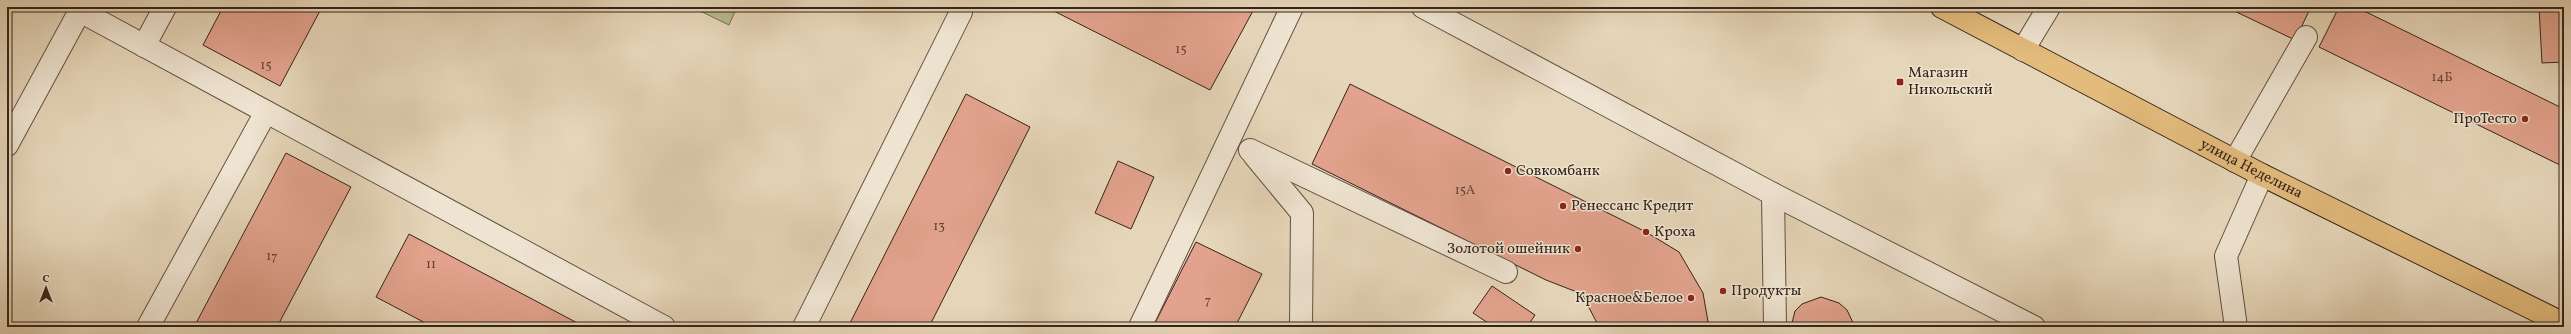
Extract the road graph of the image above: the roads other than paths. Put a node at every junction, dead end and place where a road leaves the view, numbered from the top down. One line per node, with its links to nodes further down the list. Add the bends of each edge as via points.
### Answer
1 (165, 7): 9 (street)
2 (1292, 7): 12 (street)
3 (1424, 7): 17 (street)
4 (1942, 7): 10 (main road, улица Неделина)
5 (2049, 7): 10 (street)
6 (81, 9): 9 (street); 13 (street)
7 (961, 12): 22 (street)
8 (2306, 37): 15 (street)
9 (144, 46): 11 (street)
10 (2023, 50): 15 (main road, улица Неделина)
11 (266, 112): 20 (street); 21 (street)
12 (1235, 131): 14 (street); 23 (street)
13 (7, 146)
14 (1250, 150): 18 (street); 24 (street, via 1302,213)
15 (2235, 161): 16 (main road, улица Неделина)
16 (2262, 175): 19 (main road, улица Неделина); 27 (street, via 2226,256)
17 (1773, 194): 25 (street); 26 (street)
18 (1506, 272)
19 (2564, 324)
20 (148, 327)
21 (664, 327)
22 (804, 327)
23 (1140, 327)
24 (1301, 327)
25 (1775, 327)
26 (2034, 327)
27 (2236, 327)

